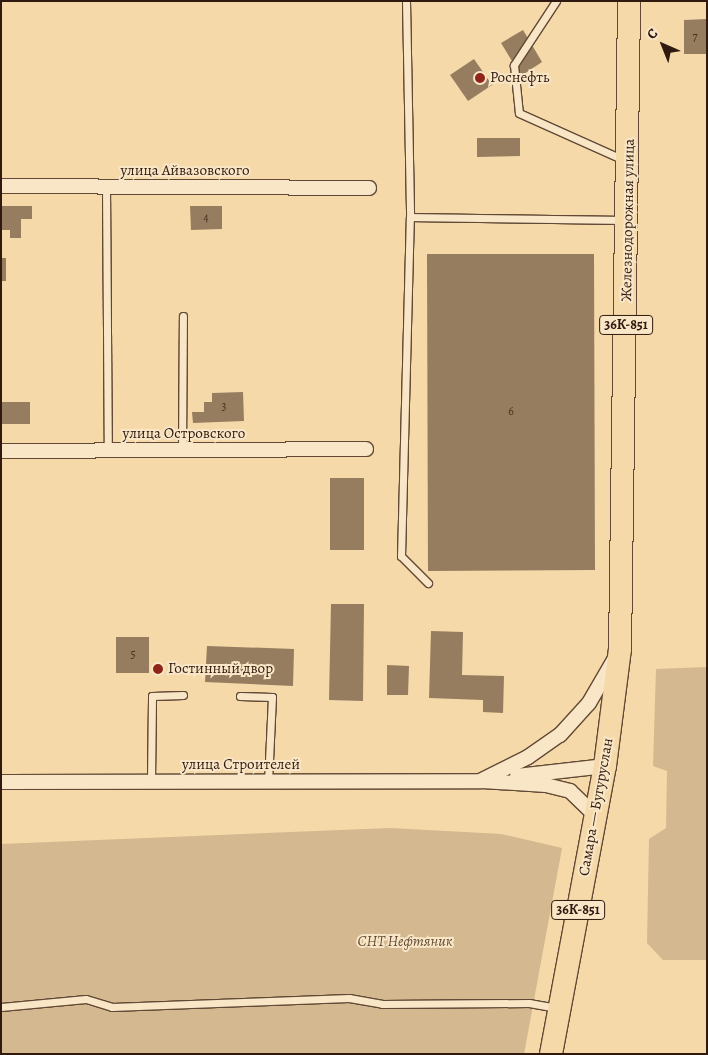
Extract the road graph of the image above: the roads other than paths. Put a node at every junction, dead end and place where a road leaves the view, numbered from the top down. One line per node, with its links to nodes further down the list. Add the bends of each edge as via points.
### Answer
1 (406, 1): 8 (lane)
2 (556, 1): 4 (lane, via 514,65 519,113)
3 (629, 1): 4 (main road, Железнодорожная улица / 36К-851)
4 (629, 163): 9 (main road, Железнодорожная улица / 36К-851)
5 (1, 186): 6 (street, улица Айвазовского)
6 (106, 187): 7 (street, улица Айвазовского); 14 (lane)
7 (369, 188)
8 (410, 217): 9 (lane); 15 (lane, via 401,556)
9 (628, 220): 16 (main road, Железнодорожная улица / 36К-851)
10 (183, 316): 12 (lane)
11 (366, 449): 12 (street, улица Островского)
12 (182, 450): 14 (street, улица Островского)
13 (1, 451): 14 (street, улица Островского)
14 (108, 451)
15 (428, 583)
16 (620, 649): 19 (main road, Самара — Бугуруслан / 36К-851); 22 (street, via 590,703 560,735 528,758)
17 (183, 695): 20 (lane, via 152,696)
18 (240, 696): 21 (lane, via 272,697)
19 (604, 766): 22 (street); 24 (main road, Самара — Бугуруслан / 36К-851)
20 (151, 781): 21 (street, улица Строителей); 23 (street, улица Строителей)
21 (268, 781): 22 (street, улица Строителей)
22 (482, 781): 24 (street, via 546,785 570,791)
23 (1, 782)
24 (596, 816): 26 (main road, Самара — Бугуруслан / 36К-851)
25 (1, 1007): 26 (lane, via 86,999 112,1007 349,998 382,1004 529,1003)
26 (560, 1008): 27 (main road, Самара — Бугуруслан / 36К-851)
27 (551, 1054)

